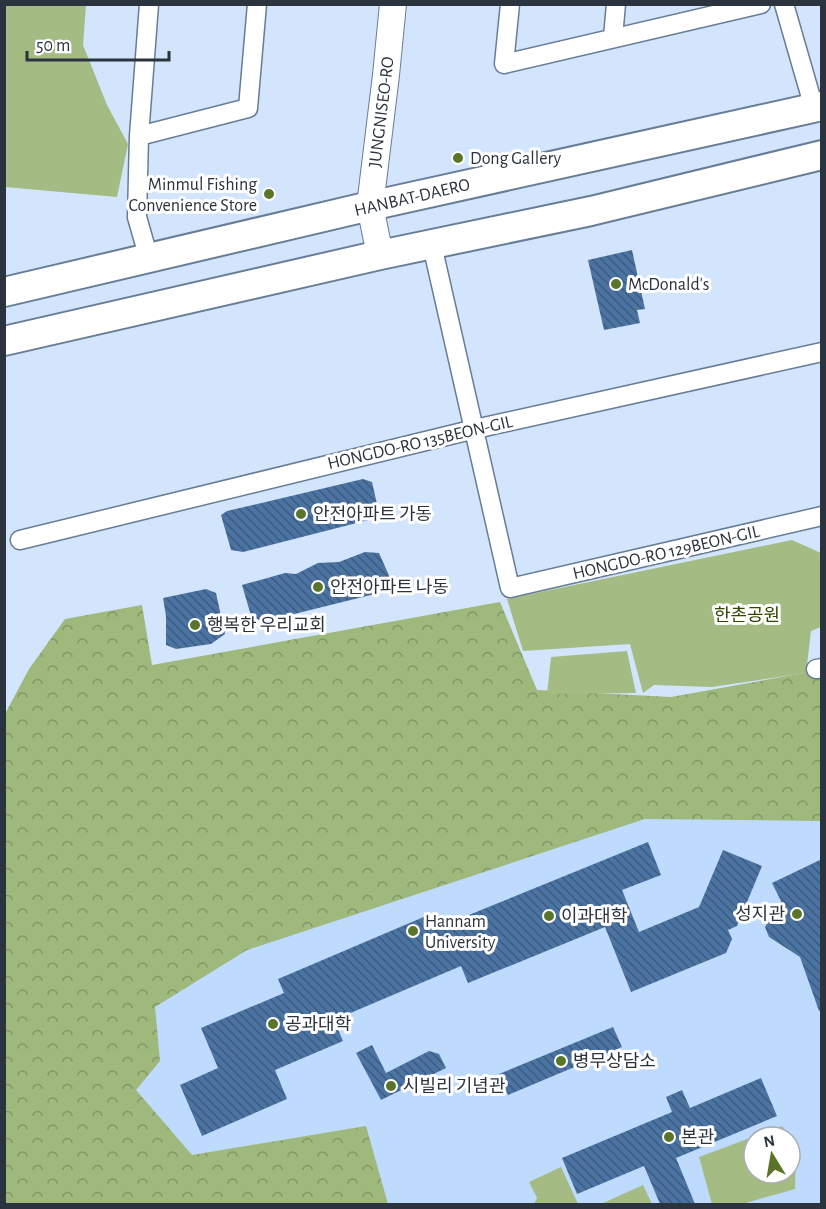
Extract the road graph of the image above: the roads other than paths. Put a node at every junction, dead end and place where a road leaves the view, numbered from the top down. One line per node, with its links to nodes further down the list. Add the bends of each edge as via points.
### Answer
1 (149, 4): 10 (street)
2 (257, 4): 10 (street, via 248,108)
3 (393, 4): 12 (main road, JUNGNISEO-RO)
4 (510, 4): 8 (street, via 504,64)
5 (616, 4): 8 (street)
6 (761, 4): 8 (street)
7 (784, 4): 9 (street)
8 (614, 37)
9 (818, 107): 12 (main road, HANBAT-DAERO)
10 (139, 136): 15 (street, via 137,217)
11 (822, 155): 13 (main road)
12 (370, 206): 14 (main road, JUNGNISEO-RO); 15 (main road, HANBAT-DAERO)
13 (432, 245): 14 (main road); 19 (street)
14 (380, 255): 17 (main road)
15 (149, 259): 16 (main road, HANBAT-DAERO)
16 (4, 292)
17 (4, 340)
18 (822, 352): 19 (street, HONGDO-RO 135BEON-GIL)
19 (475, 429): 20 (street, HONGDO-RO 129BEON-GIL, via 510,588); 21 (street, HONGDO-RO 135BEON-GIL)
20 (822, 516)
21 (20, 540)

